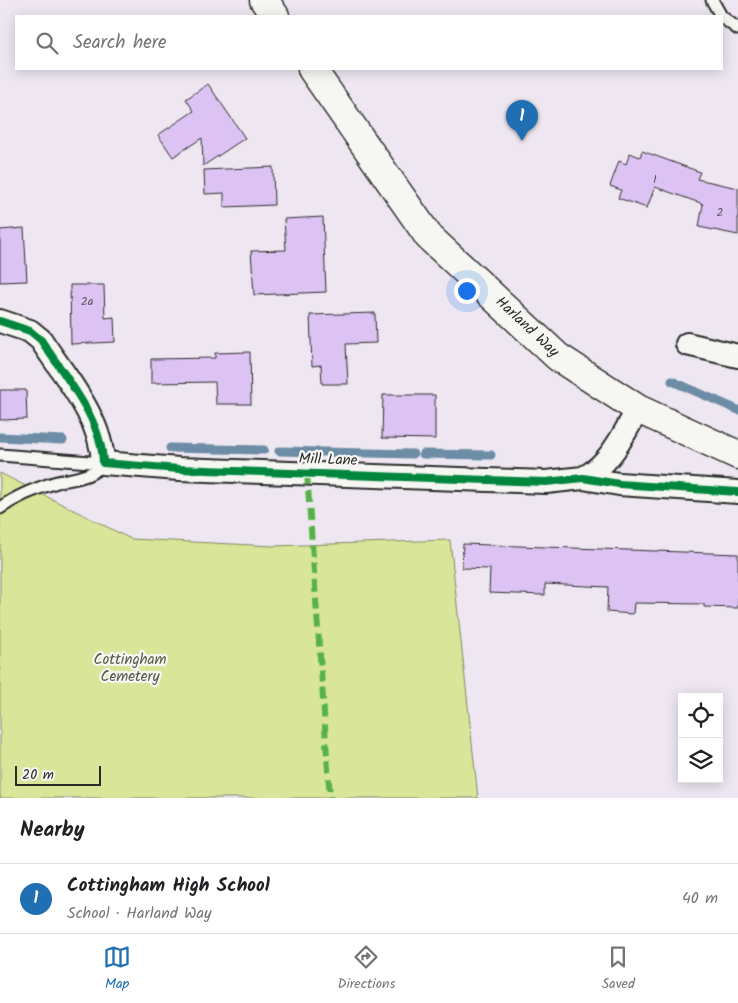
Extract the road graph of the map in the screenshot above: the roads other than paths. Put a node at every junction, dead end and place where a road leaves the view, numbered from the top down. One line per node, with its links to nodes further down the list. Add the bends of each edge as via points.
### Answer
1 (264, 0): 3 (main road)
2 (712, 0): 4 (lane)
3 (274, 15)
4 (721, 15)
5 (723, 17): 6 (lane)
6 (738, 29)
7 (313, 70): 11 (main road, Harland Way, via 430,236 558,357)
8 (0, 321): 14 (street, via 30,331 41,340 96,426 103,446)
9 (688, 344): 10 (street)
10 (738, 356)
11 (638, 409): 13 (main road, Harland Way); 15 (street, Mill Lane, via 601,467)
12 (0, 455): 14 (lane)
13 (738, 455)
14 (103, 464): 15 (street, Mill Lane, via 546,482); 17 (lane, via 97,472 14,498)
15 (583, 478): 16 (street, Mill Lane, via 619,484)
16 (738, 492)
17 (0, 508)

